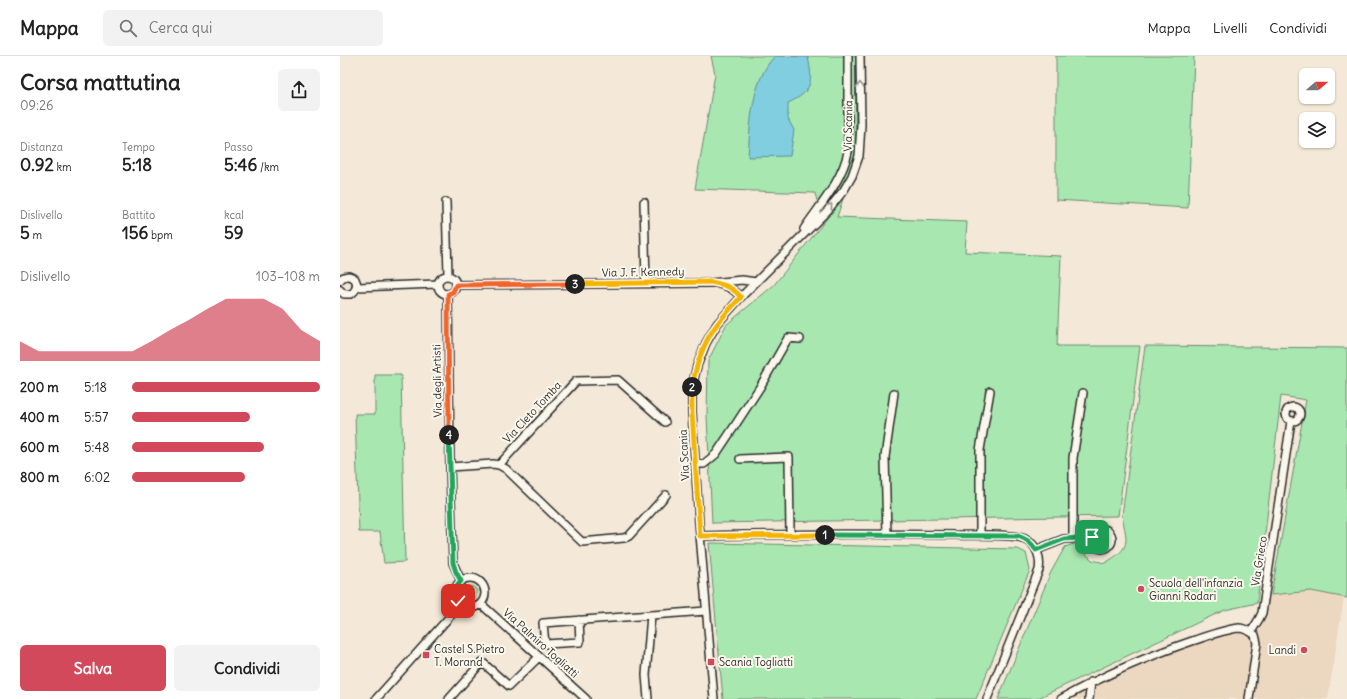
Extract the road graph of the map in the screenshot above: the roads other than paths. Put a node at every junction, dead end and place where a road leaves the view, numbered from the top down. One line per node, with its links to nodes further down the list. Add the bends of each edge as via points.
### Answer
1 (848, 56): 5 (street, Via Scania, via 846,162 837,181)
2 (860, 56): 5 (street, Via Scania, one-way to 2, via 828,210 844,190 856,167 861,125)
3 (446, 202): 6 (street)
4 (644, 202): 10 (street)
5 (794, 244): 9 (street, Via Scania)
6 (448, 275): 11 (street, via 440,278); 12 (street, via 454,278)
7 (340, 280): 13 (street, via 345,276 352,277 357,282)
8 (711, 282): 9 (street); 10 (street, Via J. F. Kennedy); 16 (street, via 726,285)
9 (756, 282): 16 (street, Via Scania)
10 (646, 283): 12 (street, Via J. F. Kennedy)
11 (437, 284): 13 (street); 15 (street, via 440,292)
12 (456, 285): 15 (street, via 453,292)
13 (357, 287): 14 (street, via 351,294 344,294)
14 (340, 290)
15 (448, 294): 26 (street, Via degli Artisti)
16 (741, 297): 25 (street, Via Scania, via 717,324 697,366 692,387)
17 (800, 339): 25 (street, via 788,338 760,387 716,454 704,464)
18 (990, 391): 30 (street, via 980,450)
19 (894, 392): 29 (street, via 885,457)
20 (1083, 393): 33 (street, via 1073,458)
21 (1291, 421): 41 (street, Via Grieco, via 1262,613)
22 (665, 422): 24 (street, Via Cleto Tomba, via 618,380 576,381)
23 (740, 459): 28 (street, via 788,457)
24 (499, 464): 26 (street); 27 (street, via 582,542 629,536)
25 (695, 464): 31 (street, Via Scania)
26 (450, 467): 35 (street, Via degli Artisti, via 453,563)
27 (666, 495)
28 (790, 534): 29 (street); 31 (street)
29 (886, 535): 30 (street)
30 (980, 535): 34 (street, via 1018,536 1033,544)
31 (700, 536): 38 (street, Via Scania)
32 (1092, 537): 33 (street)
33 (1073, 539): 34 (street, via 1064,539)
34 (1036, 550): 49 (street, via 1040,561 1039,570)
35 (461, 581): 36 (street, via 455,593); 37 (street, via 474,578 482,583 486,593)
36 (461, 604): 37 (street, via 468,607); 44 (street)
37 (481, 604): 42 (street, Via Palmiro Togliatti)
38 (706, 611): 39 (street); 48 (street, Via Scania)
39 (651, 615): 40 (street); 47 (street, via 646,675)
40 (579, 620): 40 (street, via 543,623 545,644 580,642)
41 (1251, 632): 43 (street, via 1239,628 1203,638 1144,658); 52 (street, via 1257,642)
42 (539, 657): 45 (street, via 509,686 482,662); 46 (street, Via Palmiro Togliatti)
43 (1091, 682): 50 (street); 51 (street)
44 (376, 699)
45 (449, 699)
46 (586, 699)
47 (648, 699)
48 (714, 699)
49 (987, 699)
50 (1060, 699)
51 (1089, 699)
52 (1249, 699)

